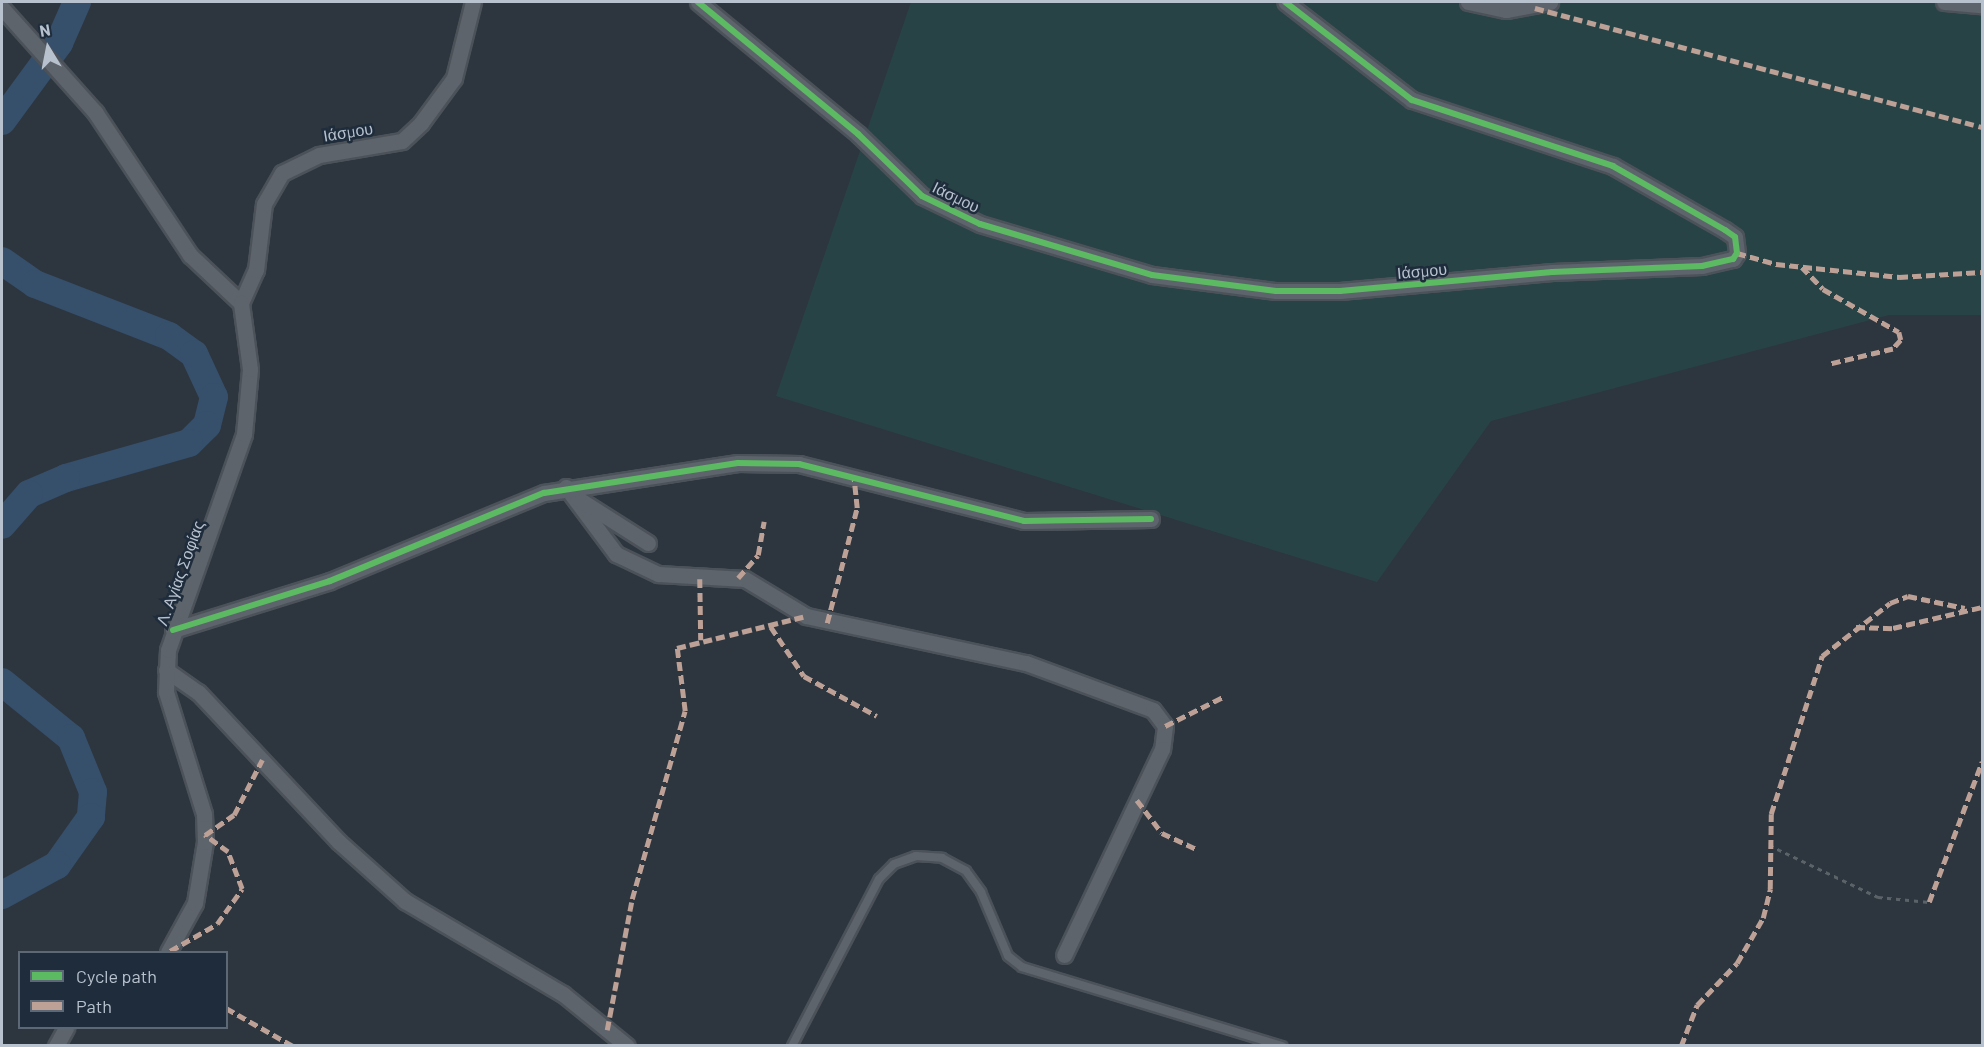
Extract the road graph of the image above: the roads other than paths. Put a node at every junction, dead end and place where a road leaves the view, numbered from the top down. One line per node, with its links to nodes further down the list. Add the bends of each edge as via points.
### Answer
1 (473, 2): 9 (street, Ιάσμου, via 454,78 421,123 402,141 320,155 282,173 264,204 256,270)
2 (699, 2): 3 (street, Ιάσμου, via 858,134 921,196 980,224 1152,275 1265,290 1340,291 1552,272 1702,266 1733,259 1737,253 1735,237 1613,166 1412,100)
3 (1285, 2)
4 (1468, 2): 5 (street, via 1506,10)
5 (1550, 2)
6 (1944, 2): 7 (street)
7 (1983, 5)
8 (2, 8): 9 (street, via 71,82 190,255)
9 (240, 303): 13 (street, Λ. Αγίας Σοφίας, via 250,369 244,434)
10 (569, 490): 11 (street, via 770,461 1024,520); 12 (street); 13 (street, via 330,580); 16 (street, via 615,554 658,574 744,579 806,616 1059,672 1154,710 1165,726 1162,748)
11 (1151, 519)
12 (648, 543)
13 (173, 630): 14 (street, Λ. Αγίας Σοφίας)
14 (166, 670): 15 (street, Λ. Αγίας Σοφίας, via 166,692 204,814 205,842 195,903); 19 (street, via 198,692 339,842 405,901 563,994)
15 (169, 951)
16 (1064, 955)
17 (65, 1029): 18 (street)
18 (56, 1046)
19 (627, 1046)
20 (792, 1046): 21 (lane, via 879,879 904,859 929,856 954,863 975,881 1003,947 1022,967)
21 (1282, 1046)

